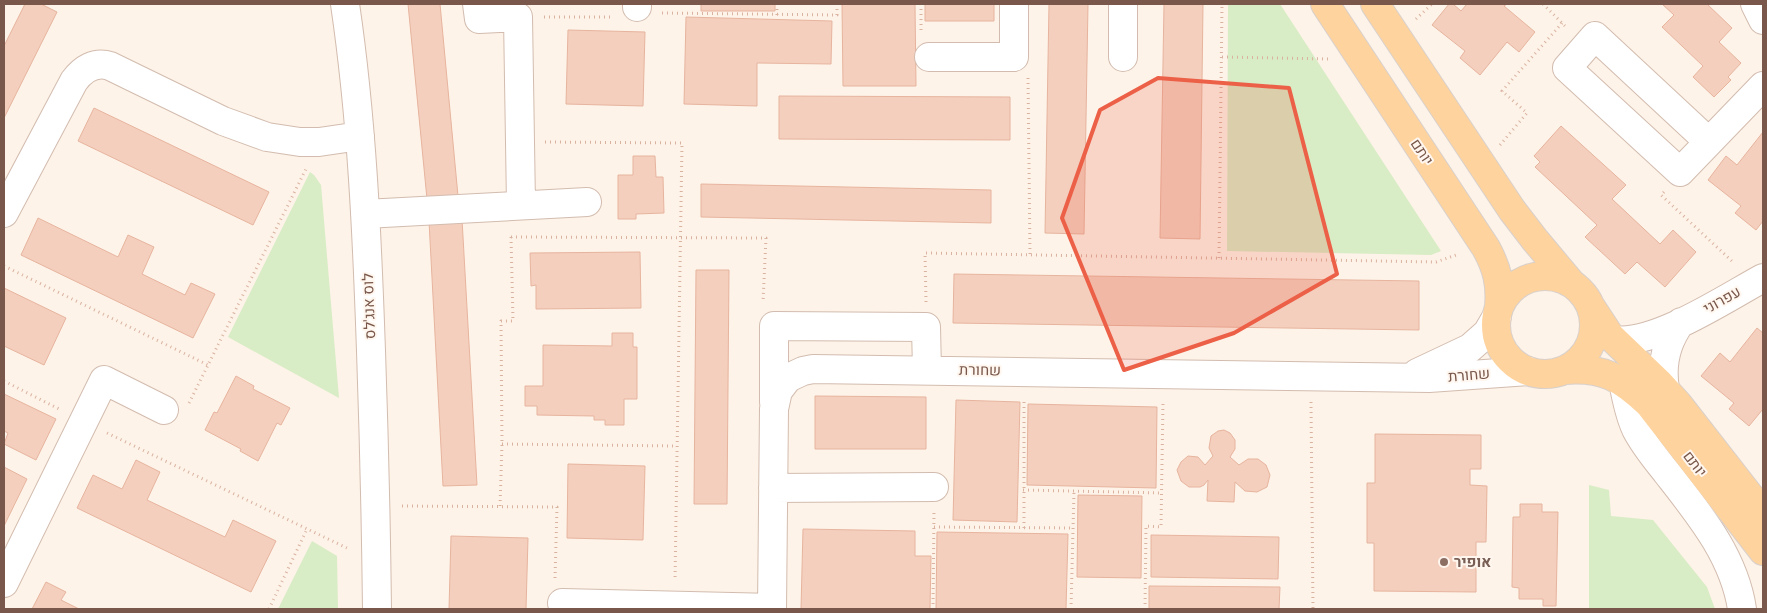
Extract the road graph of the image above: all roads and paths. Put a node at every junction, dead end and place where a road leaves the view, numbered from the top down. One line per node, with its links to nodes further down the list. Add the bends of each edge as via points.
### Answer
1 (345, 4): 24 (street, לוס אנג'לס)
2 (477, 4): 14 (street, via 479,19)
3 (778, 4): 13 (path)
4 (837, 4): 13 (path, via 837,15)
5 (1014, 4): 19 (street)
6 (1123, 4): 20 (street)
7 (1222, 4): 21 (path)
8 (1325, 4): 22 (main road, יותם)
9 (1375, 4): 28 (main road)
10 (1543, 4): 16 (path)
11 (1755, 4): 15 (street)
12 (637, 8): 13 (path); 14 (path, via 637,17)
13 (777, 15)
14 (518, 17): 26 (street)
15 (1763, 20)
16 (1562, 23): 17 (path); 28 (path, via 1502,91 1527,113)
17 (1586, 46): 27 (street, via 1595,36); 29 (street, via 1567,68)
18 (929, 57): 19 (street)
19 (1014, 57): 37 (path, via 1028,75)
20 (1123, 57)
21 (1222, 57): 22 (path); 38 (path)
22 (1361, 60): 36 (main road, יותם)
23 (1763, 86): 27 (street)
24 (360, 136): 25 (street); 33 (street, לוס אנג'לס)
25 (319, 142): 32 (street, via 283,140 252,132 110,66 92,66 74,81); 48 (path)
26 (520, 142): 31 (street); 35 (path, via 682,143)
27 (1709, 142): 29 (street)
28 (1482, 166): 41 (main road, via 1534,240)
29 (1680, 172): 40 (path, via 1661,194)
30 (587, 202): 31 (street)
31 (516, 205): 33 (street); 34 (path)
32 (4, 213)
33 (365, 214): 69 (street, לוס אנג'לס)
34 (511, 237): 35 (path); 62 (path, via 513,321 501,321)
35 (680, 238): 45 (path, via 766,238 763,311); 63 (path)
36 (1482, 243): 38 (path, via 1436,262); 43 (main road, יותם, via 1498,274)
37 (1030, 255): 38 (path); 46 (path, via 926,253)
38 (1218, 258)
39 (4, 266): 48 (path)
40 (1759, 280): 44 (street, עפרוני)
41 (1571, 283): 42 (main road); 43 (main road, via 1554,276 1526,279 1510,291)
42 (1590, 305): 47 (main road, יותם); 50 (main road, via 1594,324 1591,342 1581,358)
43 (1498, 312): 52 (main road, via 1497,335 1505,353); 55 (street, שחורת, via 1488,333 1470,348)
44 (1682, 322): 47 (street, עפרוני, via 1642,338); 58 (street, via 1666,352)
45 (774, 326): 46 (street); 60 (street)
46 (926, 327): 49 (street)
47 (1615, 340): 58 (main road, יותם)
48 (208, 365): 59 (path, via 181,419)
49 (927, 370): 51 (street, שחורת); 60 (street, שחורת, via 824,368 803,371 783,384)
50 (1565, 370): 52 (main road, via 1546,374); 57 (main road, יותם, via 1598,371)
51 (1025, 371): 53 (street, שחורת); 66 (path)
52 (1528, 371): 55 (street, שחורת, via 1445,378)
53 (1164, 373): 54 (street, שחורת); 68 (path)
54 (1311, 375): 55 (street, שחורת); 87 (path)
55 (1409, 377)
56 (4, 381): 61 (path)
57 (1623, 381): 76 (main road, יותם, via 1649,404); 88 (street, via 1627,406 1637,430 1720,546 1733,574)
58 (1665, 389): 71 (main road, יותם)
59 (164, 410): 61 (street, via 104,380)
60 (774, 410): 65 (street, שחורת)
61 (84, 421): 75 (path); 78 (street)
62 (502, 444): 63 (path); 70 (path)
63 (677, 446): 80 (path)
64 (934, 487): 65 (street); 72 (path)
65 (773, 488): 83 (street, שחורת)
66 (1023, 490): 67 (path); 73 (path)
67 (1074, 491): 68 (path); 74 (path)
68 (1162, 493): 86 (path, via 1161,528 1146,526)
69 (376, 506): 70 (path); 77 (street, לוס אנג'לס)
70 (500, 506): 79 (path, via 557,507 554,603)
71 (1763, 513)
72 (934, 527): 73 (path); 84 (path)
73 (1024, 528): 74 (path)
74 (1073, 528): 85 (path)
75 (307, 529): 77 (path); 81 (path)
76 (1763, 551)
77 (377, 563): 82 (street, לוס אנג'לס)
78 (4, 583)
79 (562, 603): 80 (street)
80 (675, 606): 83 (street)
81 (268, 609)
82 (377, 609)
83 (772, 609)
84 (933, 609)
85 (1071, 609)
86 (1145, 609)
87 (1313, 609)
88 (1742, 609)

